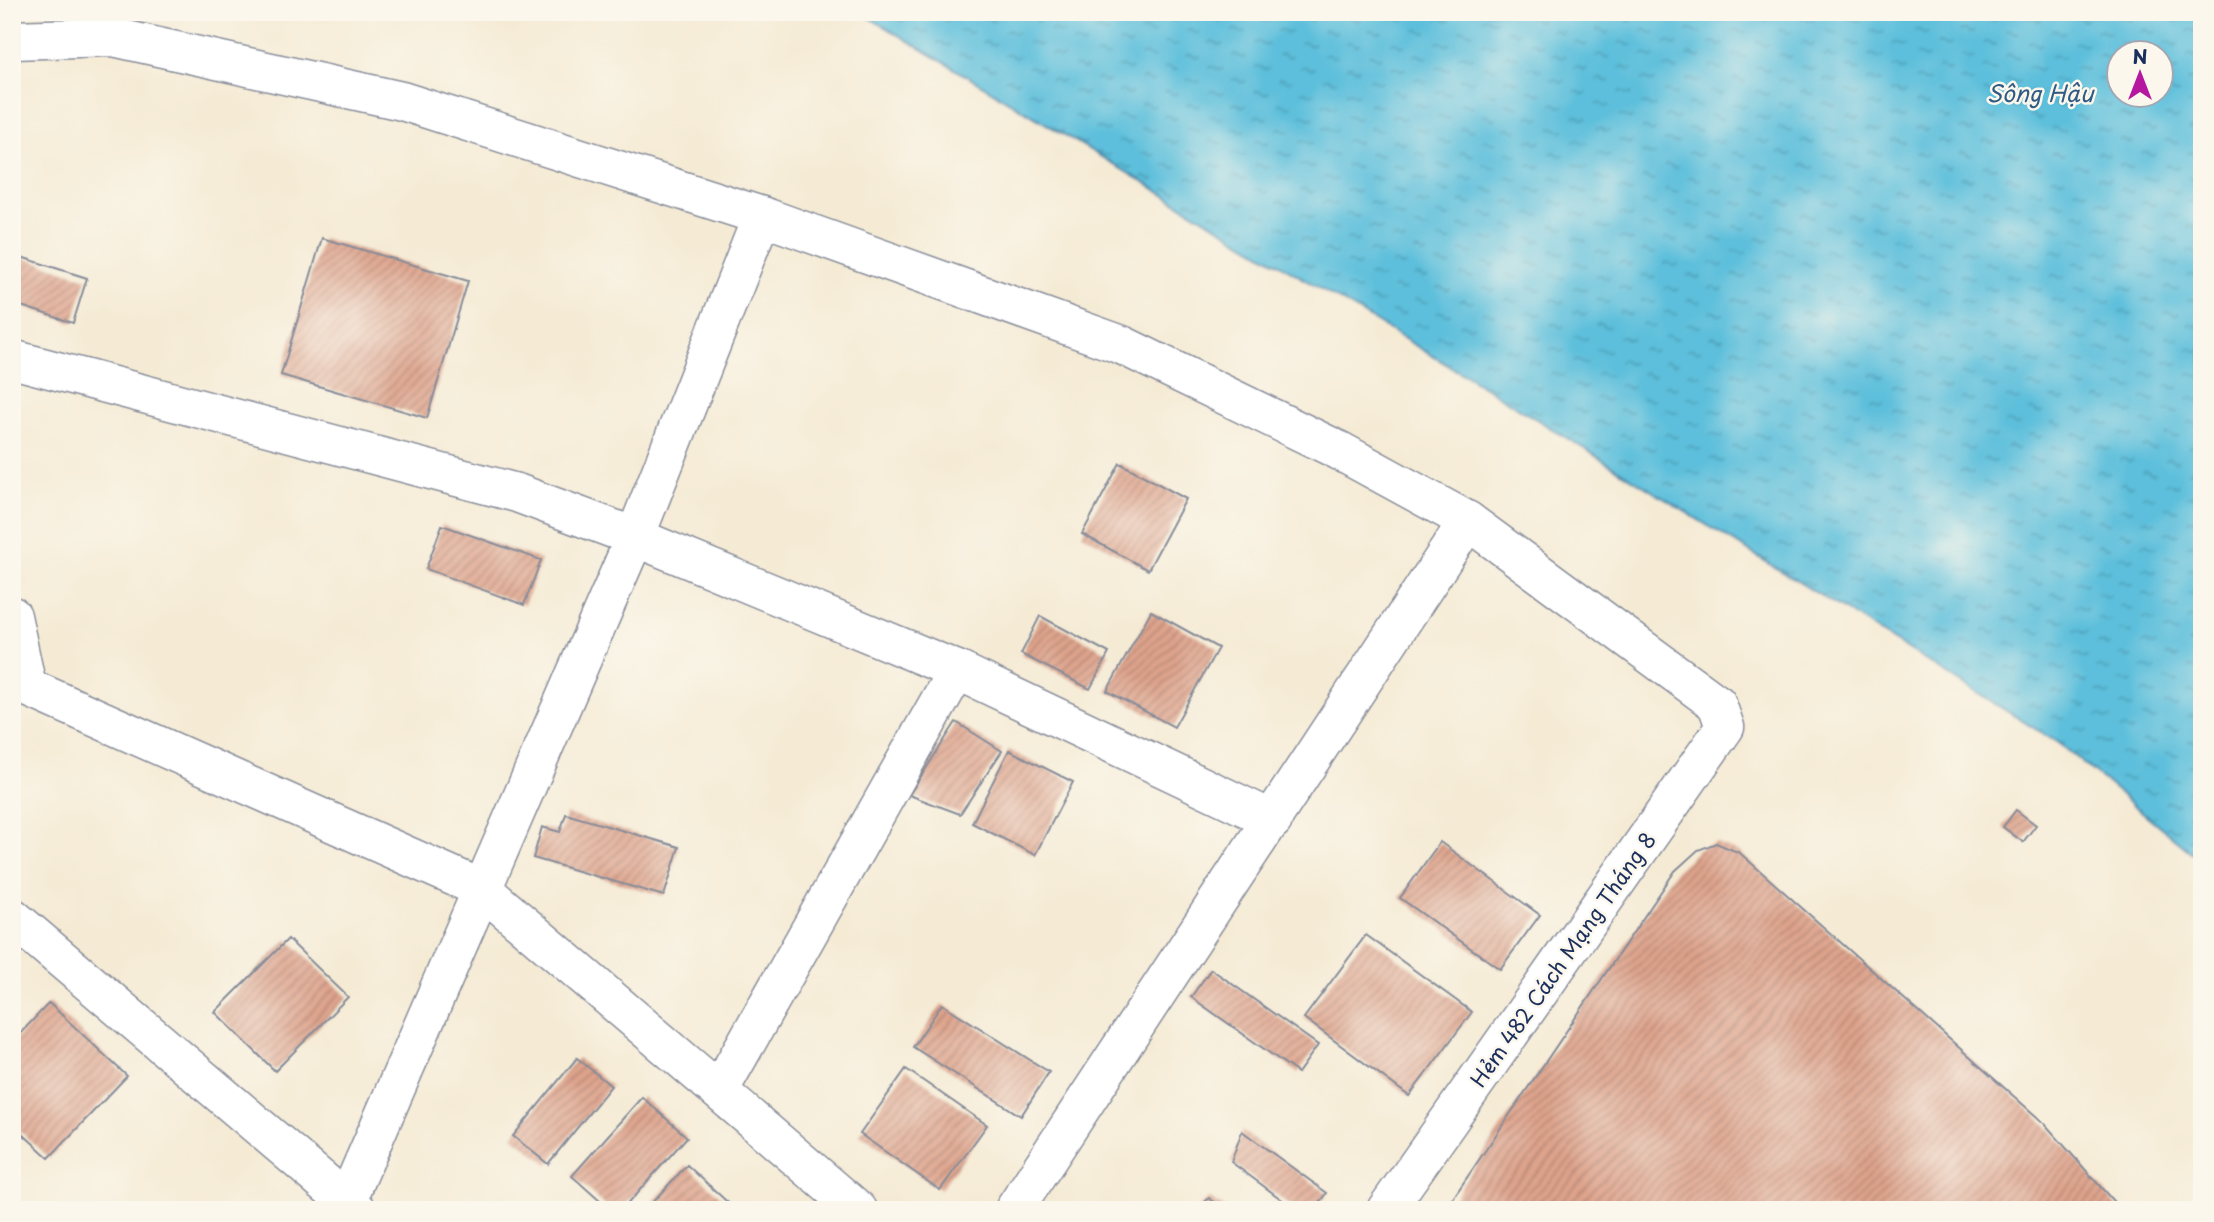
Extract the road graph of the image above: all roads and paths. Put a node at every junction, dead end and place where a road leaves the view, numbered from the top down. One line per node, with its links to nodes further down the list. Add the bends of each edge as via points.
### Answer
1 (12, 40): 2 (street, via 113,37 402,101)
2 (762, 216): 4 (street, via 1122,345 1340,451); 5 (street)
3 (12, 359): 5 (street, via 517,493)
4 (1468, 521): 9 (street); 16 (street, Hẻm 482 Cách Mạng Tháng 8, via 1717,704 1725,727)
5 (635, 537): 7 (street); 10 (street)
6 (12, 616): 8 (street)
7 (957, 670): 9 (street); 12 (street)
8 (20, 696): 10 (street)
9 (1273, 820): 15 (street)
10 (482, 888): 12 (street); 13 (street)
11 (12, 917): 13 (street)
12 (719, 1091): 14 (street)
13 (349, 1207)
14 (858, 1210)
15 (1014, 1210)
16 (1386, 1210)

